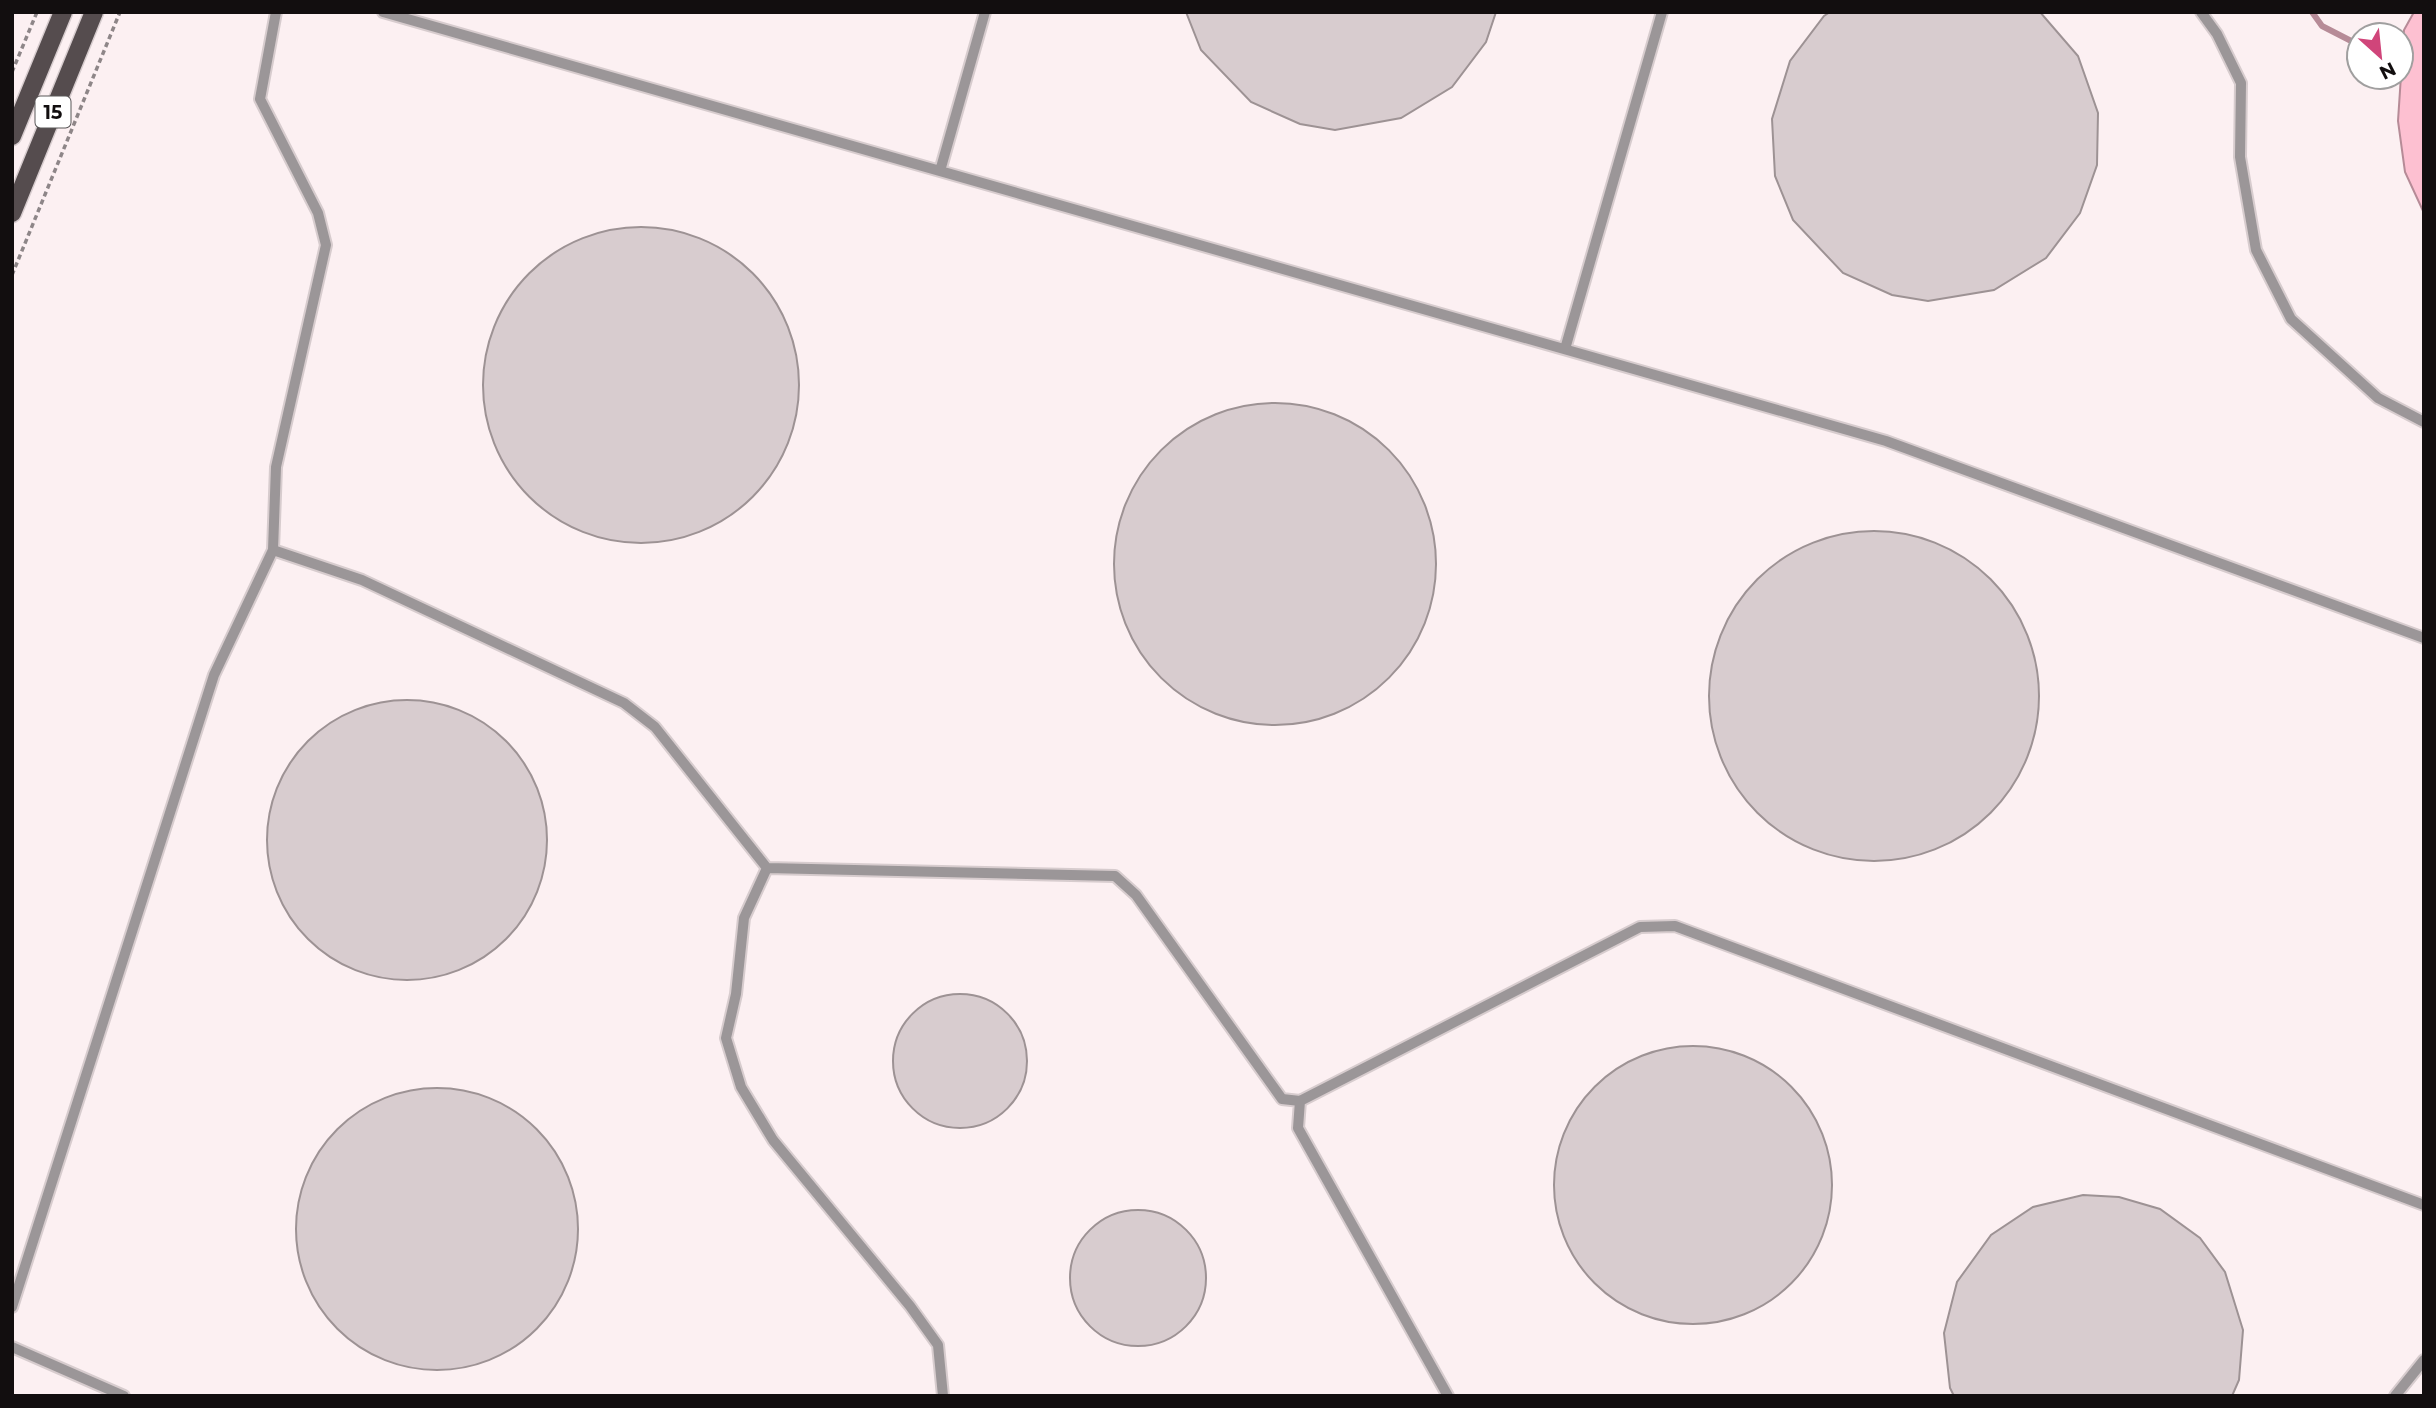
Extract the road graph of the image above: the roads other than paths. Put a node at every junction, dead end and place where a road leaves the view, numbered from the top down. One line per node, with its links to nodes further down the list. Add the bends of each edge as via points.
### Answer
1 (63, 12): 8 (main road, 15)
2 (94, 12): 10 (main road, 15)
3 (276, 12): 13 (lane, via 260,99 318,214 326,245 276,467)
4 (383, 12): 9 (lane)
5 (985, 12): 9 (lane)
6 (1662, 12): 11 (lane)
7 (2201, 12): 12 (lane, via 2241,83 2240,157 2256,250 2291,318 2378,398)
8 (12, 136)
9 (940, 171): 11 (lane)
10 (12, 213)
11 (1565, 349): 14 (lane, via 1886,441)
12 (2424, 422)
13 (273, 550): 15 (lane, via 362,580 624,702 654,727); 18 (lane, via 214,675)
14 (2424, 639)
15 (767, 868): 16 (lane, via 1115,876 1136,895 1282,1099); 22 (lane, via 744,918 726,1038 741,1087 773,1140 938,1345)
16 (1300, 1101): 17 (lane, via 1640,927 1675,926); 23 (lane, via 1298,1128)
17 (2424, 1205)
18 (12, 1307)
19 (12, 1347): 21 (lane)
20 (2424, 1360): 24 (lane)
21 (124, 1396)
22 (943, 1396)
23 (1448, 1396)
24 (2395, 1396)

